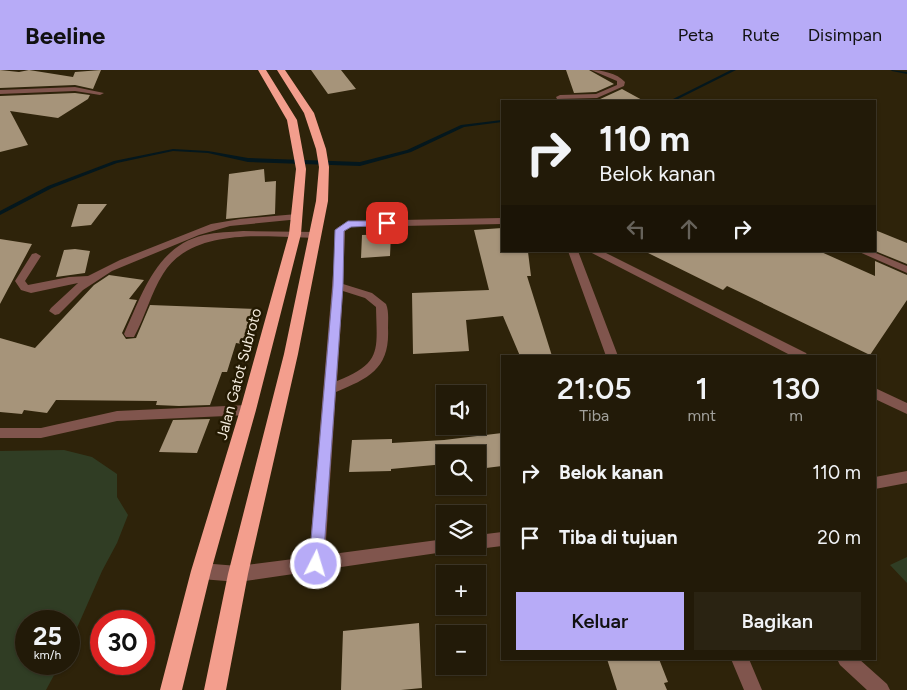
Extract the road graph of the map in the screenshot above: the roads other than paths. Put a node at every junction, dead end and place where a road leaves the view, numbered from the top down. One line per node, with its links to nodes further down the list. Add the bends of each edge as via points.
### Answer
1 (262, 70): 7 (highway, Jalan Gatot Subroto, via 292,120 300,168)
2 (281, 70): 10 (highway, via 308,112 321,148 324,167)
3 (594, 70): 6 (street, via 615,78 621,82 620,86 597,96)
4 (0, 92): 5 (street, via 76,88)
5 (100, 93)
6 (560, 97)
7 (297, 217): 9 (highway, Jalan Gatot Subroto); 16 (street, via 236,222 201,230 114,266)
8 (501, 221): 17 (street, via 344,225 340,230)
9 (295, 234): 10 (street); 19 (street, via 205,238 176,252 158,272); 25 (highway, Jalan Gatot Subroto)
10 (316, 235): 34 (highway)
11 (573, 252): 20 (street)
12 (595, 252): 21 (street)
13 (864, 252): 15 (street)
14 (36, 256): 16 (street, via 20,281 25,288)
15 (907, 270)
16 (91, 279): 18 (street, via 65,297)
17 (338, 286): 22 (street); 22 (street, via 379,301 382,307 382,348 375,363 364,373)
18 (55, 311)
19 (130, 334)
20 (612, 355)
21 (800, 355)
22 (330, 389): 32 (street)
23 (876, 394): 24 (street)
24 (907, 409)
25 (248, 410): 26 (street, via 117,416 41,433); 33 (highway, Jalan Gatot Subroto)
26 (0, 433)
27 (907, 478): 28 (street)
28 (876, 483)
29 (501, 538): 30 (street)
30 (486, 541)
31 (436, 547): 32 (street)
32 (316, 564): 34 (street)
33 (200, 571): 34 (street); 37 (highway, Jalan Gatot Subroto)
34 (238, 574): 38 (highway)
35 (740, 660): 39 (street)
36 (847, 660): 40 (street)
37 (171, 690)
38 (215, 690)
39 (754, 690)
40 (882, 690)

